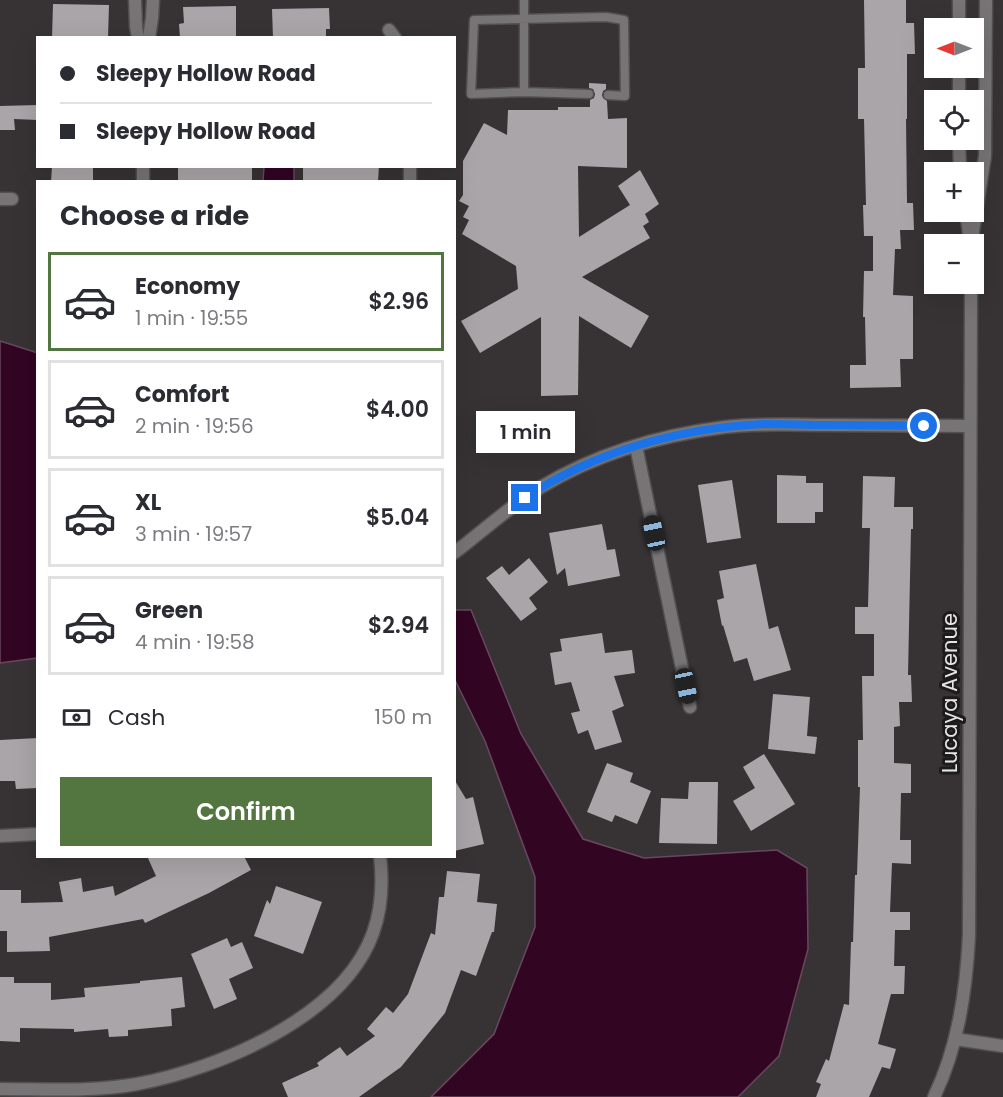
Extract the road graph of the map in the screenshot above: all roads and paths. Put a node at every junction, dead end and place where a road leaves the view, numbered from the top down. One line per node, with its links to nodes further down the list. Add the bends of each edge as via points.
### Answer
1 (135, 0): 8 (street)
2 (153, 0): 9 (street)
3 (524, 0): 6 (lane)
4 (958, 0): 7 (street)
5 (986, 0): 13 (street, via 985,156)
6 (524, 18): 10 (lane); 10 (lane, via 474,20 471,94); 12 (lane, via 624,20 625,96)
7 (958, 18)
8 (138, 36)
9 (149, 36)
10 (524, 92): 11 (lane)
11 (590, 94)
12 (608, 95)
13 (973, 234)
14 (971, 294): 15 (street, Lucaya Avenue)
15 (970, 426): 16 (street, via 764,424 670,436); 22 (street, Lucaya Avenue, via 969,936)
16 (636, 446): 17 (street, via 581,466 541,487); 18 (street)
17 (456, 552)
18 (690, 707)
19 (36, 834): 20 (street)
20 (0, 836)
21 (380, 858): 24 (street, via 380,908 362,957 327,998 279,1031 178,1075 82,1089)
22 (956, 1039): 23 (street); 25 (street, Lucaya Avenue)
23 (1003, 1046)
24 (0, 1089)
25 (934, 1097)

